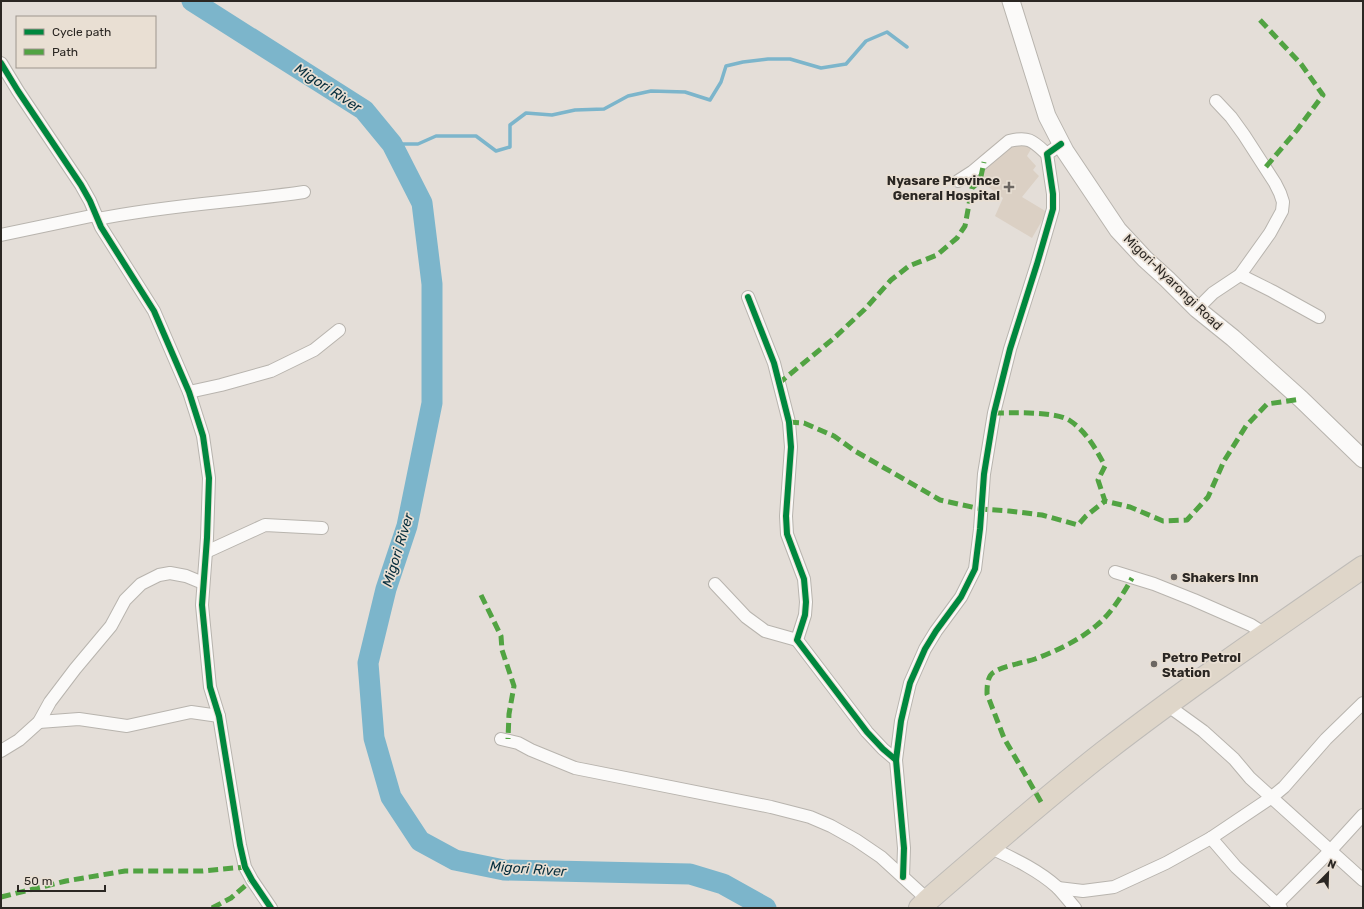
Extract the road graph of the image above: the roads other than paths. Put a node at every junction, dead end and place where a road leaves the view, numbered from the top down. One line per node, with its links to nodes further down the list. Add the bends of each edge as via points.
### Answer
1 (1011, 1): 4 (street, Migori-Nyarongi Road, via 1047,116)
2 (1, 63): 8 (street, via 81,186)
3 (1216, 101): 10 (street, via 1244,135 1283,202 1277,221)
4 (1061, 144): 5 (street); 12 (street, Migori-Nyarongi Road, via 1118,230)
5 (1047, 154): 6 (street, via 1032,140 1009,141); 31 (street, via 1053,210 1010,349 994,413 984,474 975,569 961,597 936,631 917,666 903,708)
6 (958, 181)
7 (304, 192): 8 (street)
8 (97, 217): 9 (street); 15 (street, via 154,311)
9 (1, 235)
10 (1240, 275): 12 (street, via 1213,293); 13 (street)
11 (748, 297): 24 (street, via 774,363 789,422 791,447 787,534 804,579 806,602 805,615)
12 (1197, 309): 16 (street, Migori-Nyarongi Road, via 1302,399)
13 (1319, 317)
14 (339, 330): 15 (street, via 314,350 271,371 244,380)
15 (189, 392): 18 (street, via 203,436 209,478)
16 (1363, 459)
17 (322, 528): 18 (street, via 265,525)
18 (206, 552): 21 (street)
19 (1363, 567): 23 (highway)
20 (1115, 572): 23 (street, via 1179,594 1251,625)
21 (203, 583): 27 (street, via 206,656 210,687); 28 (street, via 170,573 159,575 141,584 125,600 111,626 50,702)
22 (715, 584): 24 (street, via 746,617 765,631)
23 (1265, 634): 26 (highway)
24 (797, 640): 31 (street, via 868,732)
25 (1363, 703): 32 (street)
26 (1167, 705): 32 (street, via 1203,731); 35 (highway, via 1041,802)
27 (219, 716): 28 (street, via 191,712 127,726 79,719); 42 (street, via 245,867)
28 (39, 722): 30 (street, via 19,740)
29 (501, 739): 37 (street, via 518,743 575,768 810,817 856,840)
30 (1, 751)
31 (896, 760): 37 (street, via 904,848)
32 (1272, 797): 34 (street); 36 (street)
33 (1363, 815): 36 (street)
34 (1211, 838): 39 (street, via 1166,863 1114,887 1082,891); 41 (street, via 1236,867)
35 (989, 847): 39 (street, via 1043,876); 40 (highway)
36 (1331, 850): 38 (street); 41 (street)
37 (903, 877): 40 (street)
38 (1363, 880)
39 (1058, 888): 43 (street)
40 (924, 904)
41 (1279, 906)
42 (271, 908)
43 (1075, 908)

